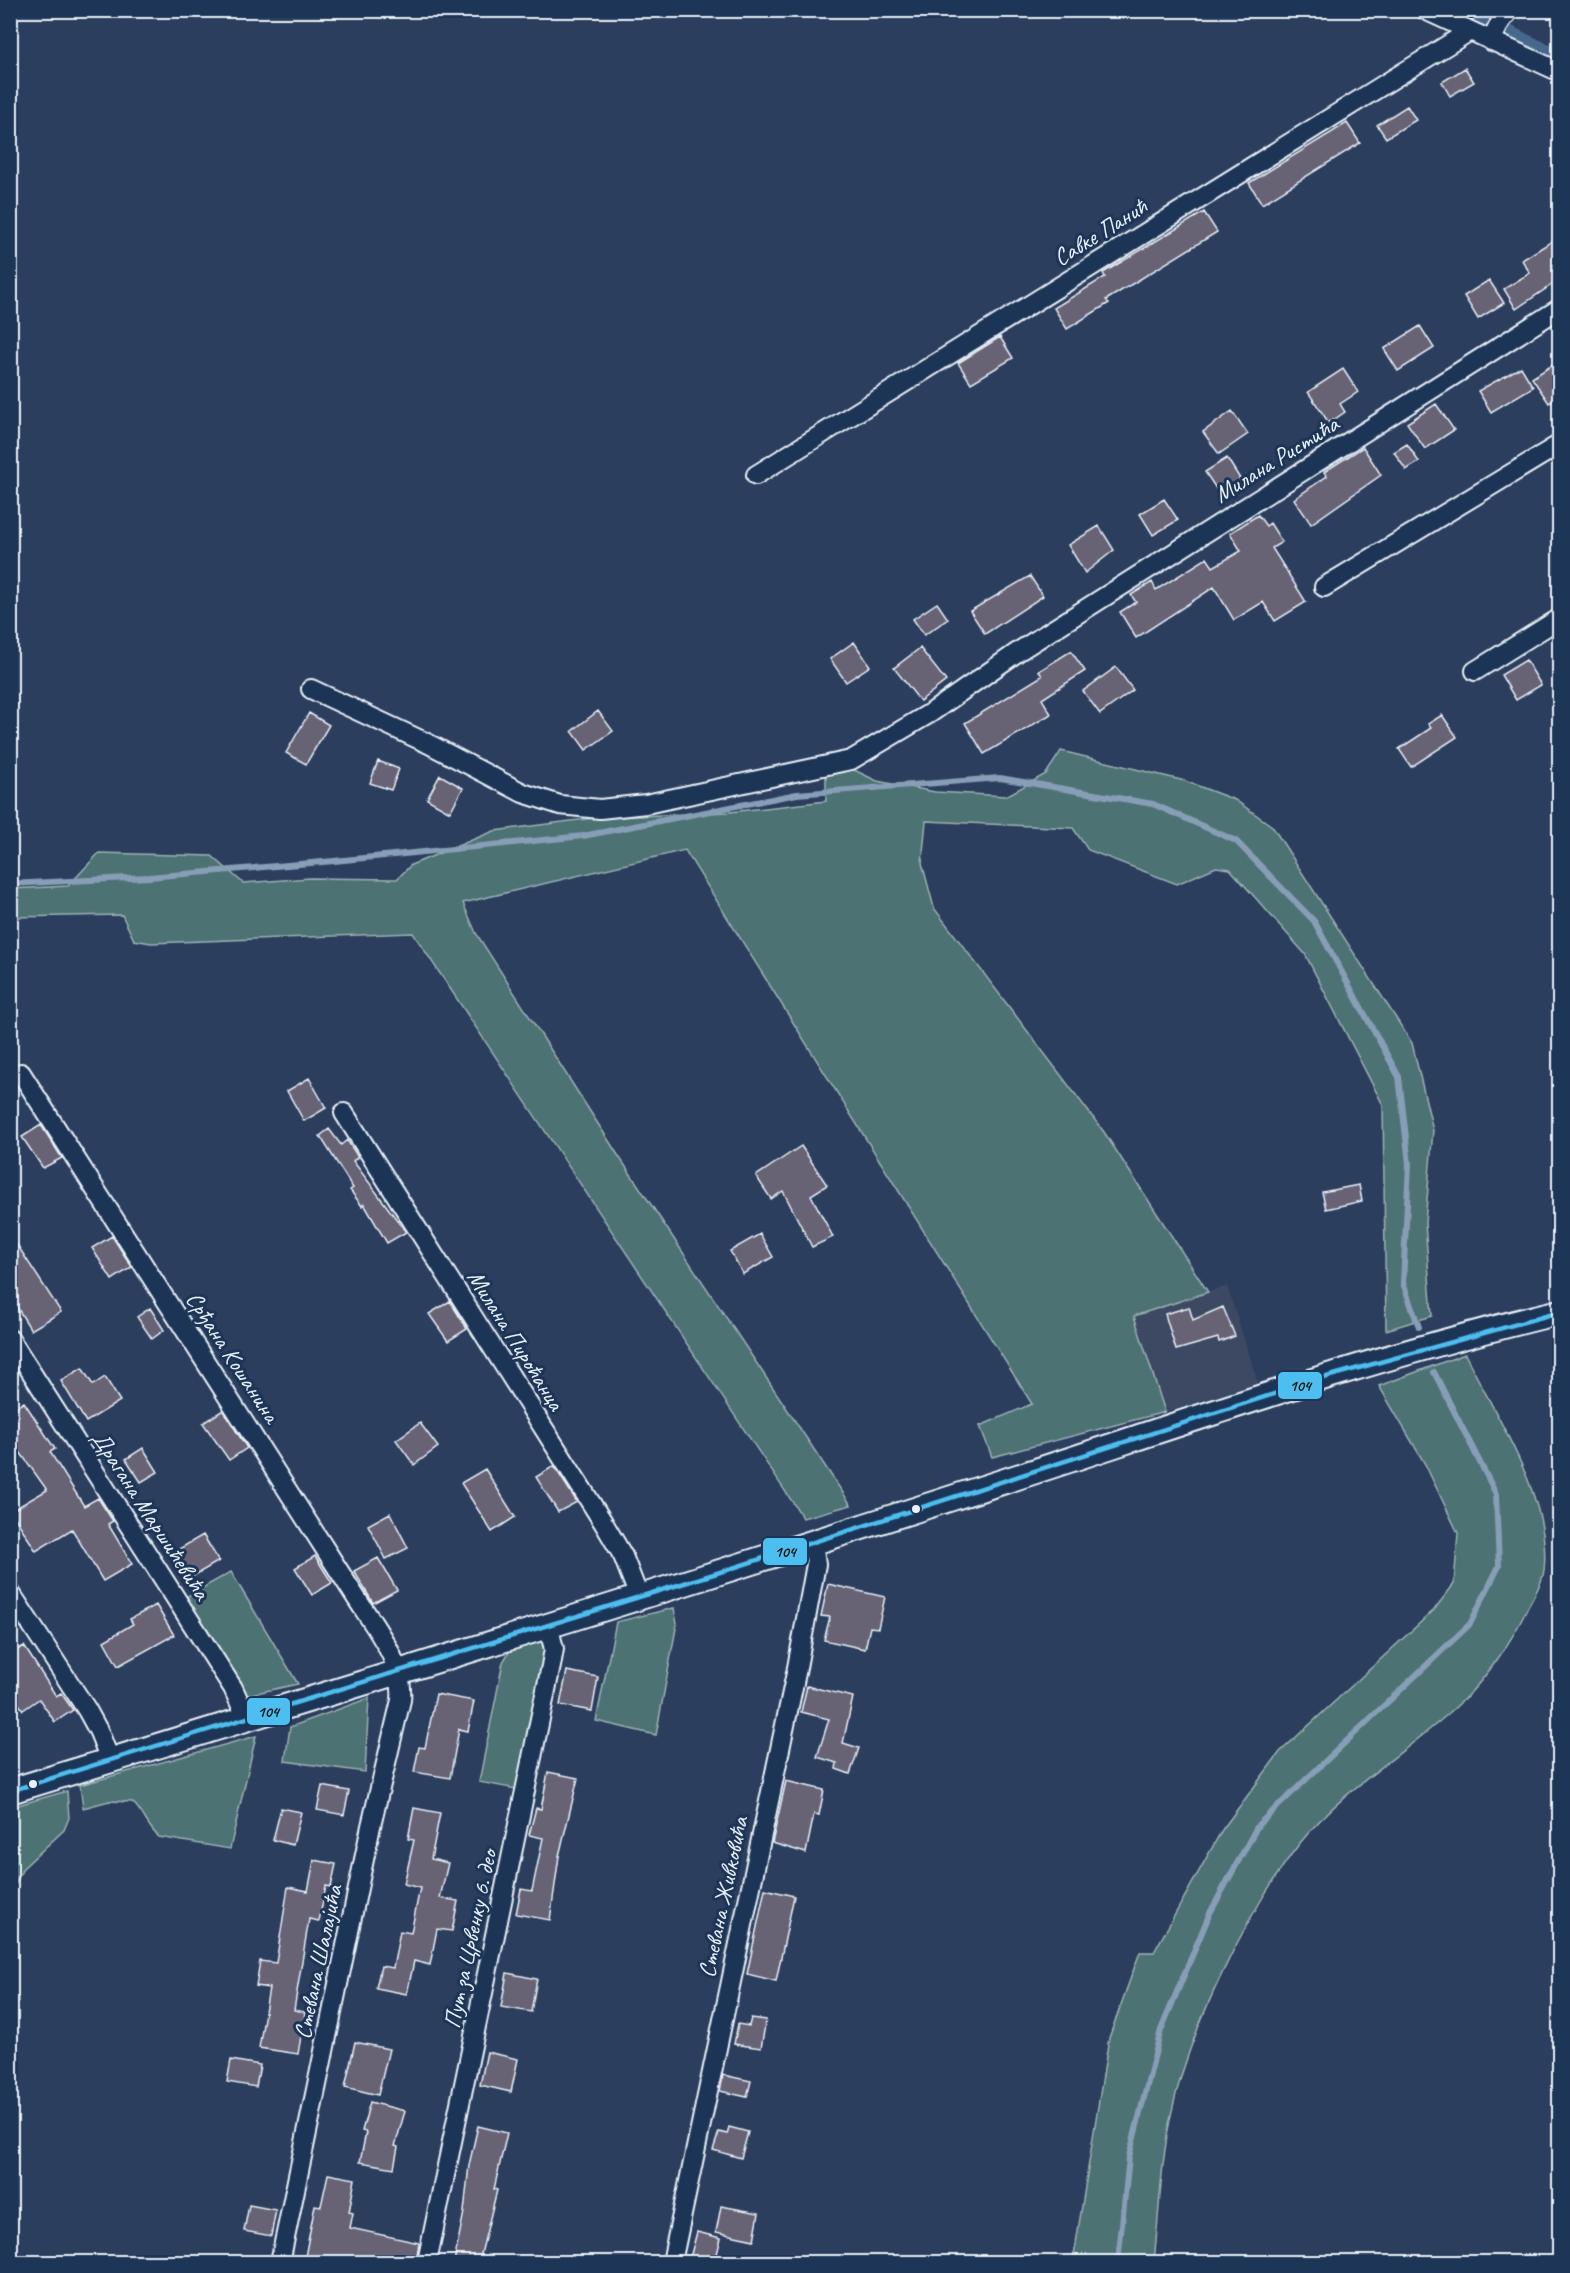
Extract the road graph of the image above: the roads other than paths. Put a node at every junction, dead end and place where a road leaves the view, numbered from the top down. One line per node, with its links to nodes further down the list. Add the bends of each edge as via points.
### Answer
1 (1425, 10): 3 (street)
2 (1510, 10): 4 (street)
3 (1470, 31): 4 (street); 8 (street, Савке Панић)
4 (1491, 40): 5 (street)
5 (1558, 69)
6 (1560, 308): 12 (street, Милана Ристића, via 1019,651 932,712 851,760 646,804 600,809 560,805 523,793)
7 (1560, 444): 9 (street)
8 (756, 475)
9 (1324, 587)
10 (1560, 618): 11 (street)
11 (1475, 671)
12 (311, 689)
13 (21, 1073): 21 (street, Срђана Кошанина, via 258,1441 385,1645)
14 (344, 1113): 19 (street, Милана Пироћанца, via 603,1522)
15 (1560, 1312): 17 (street, via 1456,1336)
16 (10, 1339): 22 (street, Драгана Маршићевића, via 233,1688)
17 (813, 1542): 19 (street); 27 (street, Стевана Живковића, via 816,1564 796,1673)
18 (10, 1592): 23 (street, via 87,1710)
19 (639, 1597): 20 (street)
20 (548, 1625): 21 (street); 26 (street, Пут за Црвенку 6. део, via 554,1649 551,1666)
21 (397, 1671): 22 (street); 25 (street, Стевана Шалајића, via 401,1700)
22 (247, 1719): 23 (street)
23 (110, 1760): 24 (street)
24 (10, 1791)
25 (280, 2262)
26 (427, 2262)
27 (672, 2262)

